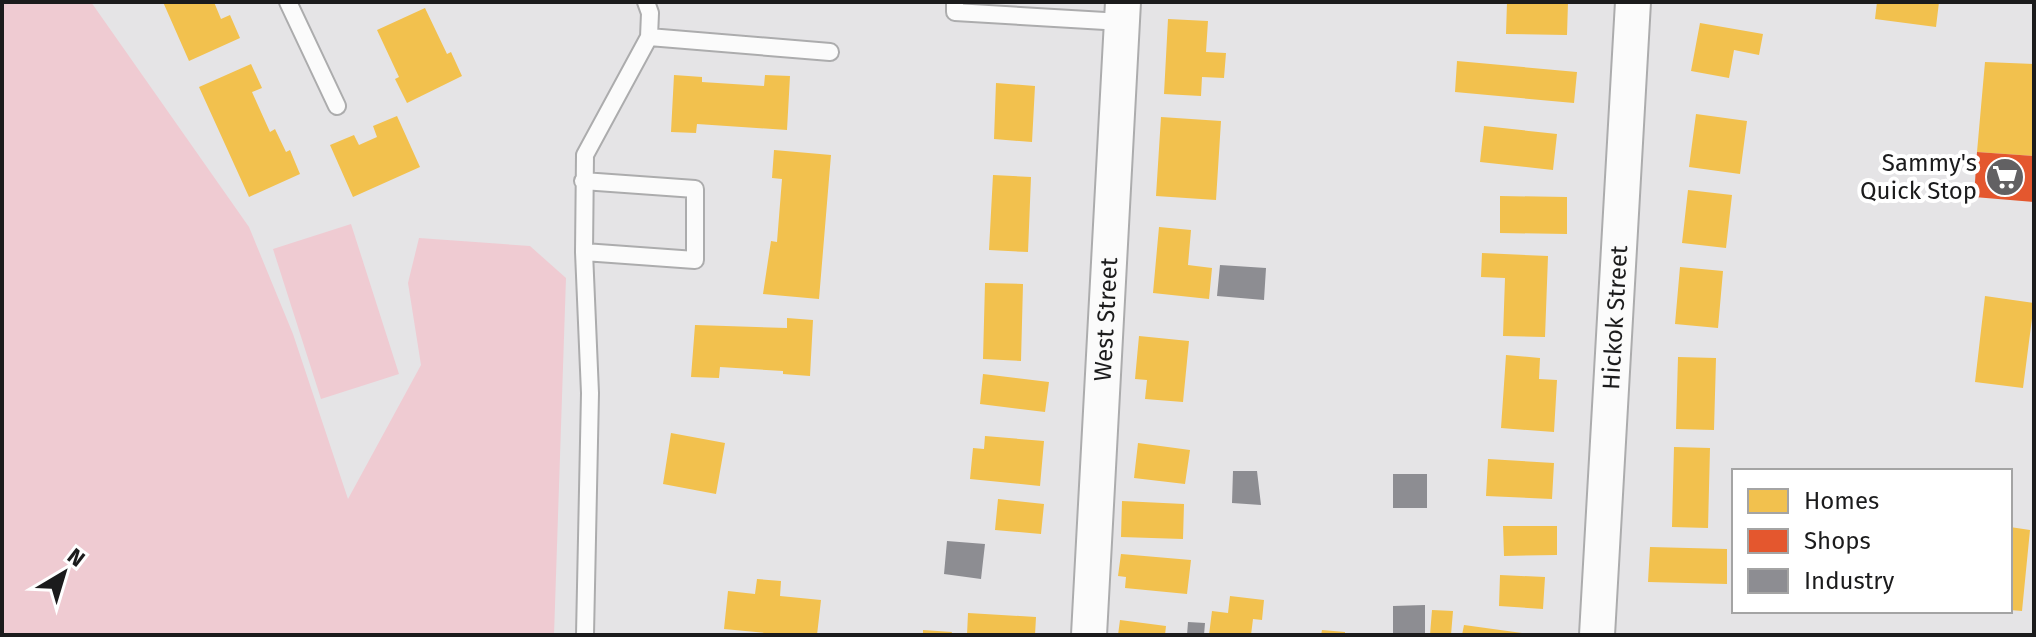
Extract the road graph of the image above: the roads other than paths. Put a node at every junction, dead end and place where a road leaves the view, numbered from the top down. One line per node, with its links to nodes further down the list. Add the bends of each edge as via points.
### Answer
1 (288, 2): 8 (lane)
2 (646, 2): 6 (lane)
3 (955, 2): 5 (lane, via 955,12)
4 (1633, 2): 13 (street, Hickok Street)
5 (1123, 12): 12 (street, West Street)
6 (649, 37): 7 (lane); 9 (lane, via 585,155)
7 (830, 52)
8 (337, 106)
9 (583, 181): 10 (lane); 10 (lane, via 695,189 695,260)
10 (584, 252): 11 (lane, via 590,393)
11 (585, 635)
12 (1089, 635)
13 (1597, 635)

